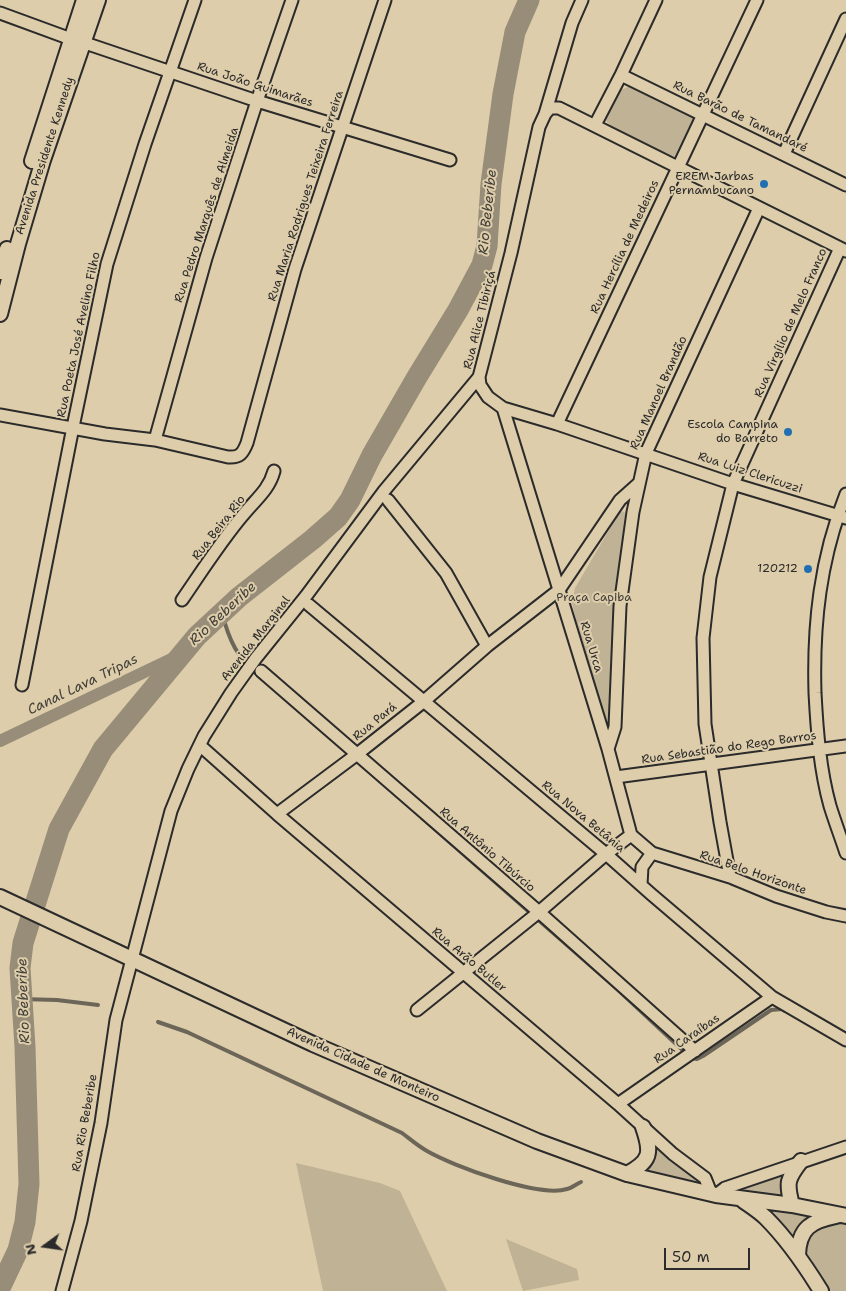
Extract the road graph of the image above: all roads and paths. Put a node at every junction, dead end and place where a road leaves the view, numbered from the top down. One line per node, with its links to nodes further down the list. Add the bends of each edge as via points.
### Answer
1 (84, 0): 11 (main road, Avenida Presidente Kennedy)
2 (98, 0): 11 (main road, Avenida Presidente Kennedy)
3 (195, 0): 12 (street, Rua Poeta José Avelino Filho)
4 (292, 0): 14 (street, Rua Pedro Marquês de Almeida)
5 (385, 0): 18 (street, Rua Maria Rodrigues Teixeira Ferreira)
6 (582, 0): 15 (street)
7 (656, 0): 13 (street)
8 (757, 0): 16 (street, Rua Hercília de Medeiros)
9 (0, 13): 11 (street, Rua João Guimarães)
10 (846, 19): 19 (street)
11 (76, 41): 12 (street, Rua João Guimarães); 25 (main road, Avenida Presidente Kennedy, via 33,161); 26 (main road, Avenida Presidente Kennedy)
12 (171, 72): 14 (street, Rua João Guimarães); 31 (street, Rua Poeta José Avelino Filho, via 107,264)
13 (621, 76): 16 (street, Rua Barão de Tamandaré); 17 (street)
14 (257, 101): 18 (street, Rua João Guimarães); 32 (street, Rua Pedro Marquês de Almeida, via 206,258)
15 (545, 114): 17 (street, via 550,108 558,108); 27 (street, Rua Alice Tibiriçá, via 539,127)
16 (704, 115): 19 (street, Rua Barão de Tamandaré); 21 (street, Rua Hercília de Medeiros)
17 (595, 125): 21 (street)
18 (342, 128): 20 (street, Rua João Guimarães); 32 (street, Rua Maria Rodrigues Teixeira Ferreira, via 295,269 244,451 237,457 228,457)
19 (784, 154): 22 (street, Rua Barão de Tamandaré)
20 (450, 160)
21 (677, 168): 23 (street); 30 (street, Rua Hercília de Medeiros)
22 (846, 185)
23 (759, 208): 24 (street); 33 (street, Rua Manoel Brandão)
24 (843, 250): 36 (street, Rua Virgílio de Melo Franco)
25 (0, 272)
26 (0, 314)
27 (479, 377): 28 (street, Rua Alice Tibiriçá, via 488,397); 64 (street, Avenida Marginal, via 384,491 256,658 204,736 170,811)
28 (502, 408): 30 (street, Rua Luiz Clericuzzi); 40 (street, Rua Urca)
29 (0, 415): 31 (street)
30 (557, 424): 33 (street, Rua Luiz Clericuzzi)
31 (73, 427): 32 (street); 45 (street, Rua Poeta José Avelino Filho)
32 (155, 440)
33 (646, 453): 35 (street, Rua Manoel Brandão); 36 (street, Rua Luiz Clericuzzi)
34 (274, 471): 41 (street, Rua Beira Rio, via 262,495 243,515)
35 (639, 483): 40 (street, Rua Pará, via 620,500); 49 (street, Rua Manoel Brandão, via 620,606 614,727)
36 (733, 484): 39 (street, Rua Luiz Clericuzzi); 52 (street, Rua Virgílio de Melo Franco, via 710,577 703,638 705,724)
37 (846, 494): 39 (street)
38 (388, 500): 43 (street, via 446,572)
39 (842, 516): 50 (street, via 824,569 817,609 814,654)
40 (559, 590): 43 (street, Rua Pará); 49 (street, Rua Urca)
41 (182, 600)
42 (309, 606): 46 (street, Rua Nova Betânia)
43 (487, 646): 46 (street, Rua Pará)
44 (261, 671): 51 (street, Rua Antônio Tibúrcio)
45 (22, 685)
46 (423, 702): 51 (street, Rua Pará); 57 (street, Rua Nova Betânia)
47 (846, 746): 50 (street, Rua Sebastião do Rego Barros)
48 (204, 749): 54 (street, Rua Arão Butler)
49 (608, 749): 53 (street, Rua Urca)
50 (819, 750): 52 (street, Rua Sebastião do Rego Barros); 58 (street, via 830,805)
51 (353, 757): 54 (street, Rua Pará); 62 (street, Rua Antônio Tibúrcio)
52 (710, 764): 53 (street, Rua Sebastião do Rego Barros); 59 (street, Rua Virgílio de Melo Franco)
53 (616, 776): 55 (street, Rua Urca)
54 (277, 814): 65 (street, Rua Arão Butler)
55 (631, 835): 56 (street); 57 (street)
56 (652, 853): 59 (street, Rua Belo Horizonte); 60 (street, via 642,867)
57 (606, 854): 60 (street, Rua Nova Betânia); 62 (street)
58 (846, 854)
59 (730, 877): 63 (street, Rua Belo Horizonte, via 776,896)
60 (641, 885): 66 (street, Rua Nova Betânia)
61 (0, 897): 64 (main road, Avenida Cidade de Monteiro)
62 (538, 912): 65 (street); 69 (street, Rua Antônio Tibúrcio)
63 (846, 916)
64 (133, 960): 74 (main road, Avenida Cidade de Monteiro, via 313,1044 537,1141); 80 (street, Rua Rio Beberibe, via 116,1020 81,1221)
65 (463, 973): 67 (street); 70 (street, Rua Arão Butler)
66 (772, 997): 68 (street, Rua Nova Betânia); 69 (street, Rua Caraíbas)
67 (417, 1010)
68 (846, 1040)
69 (694, 1051): 70 (street, Rua Caraíbas)
70 (618, 1104): 71 (street, Rua Arão Butler)
71 (643, 1127): 74 (main road, via 648,1156 643,1164); 75 (street, Rua Arão Butler, via 705,1178)
72 (846, 1147): 73 (street)
73 (802, 1161): 75 (street); 77 (main road, via 788,1180)
74 (626, 1174): 75 (main road, Avenida Cidade de Monteiro)
75 (714, 1194): 76 (main road, Avenida Cidade de Monteiro)
76 (738, 1197): 77 (main road, Avenida Cidade de Monteiro); 79 (main road, via 765,1217)
77 (792, 1205): 78 (main road, Avenida Cidade de Monteiro)
78 (841, 1216): 79 (main road, via 821,1219 806,1228 798,1242)
79 (798, 1255): 81 (main road)
80 (62, 1291)
81 (821, 1291)

